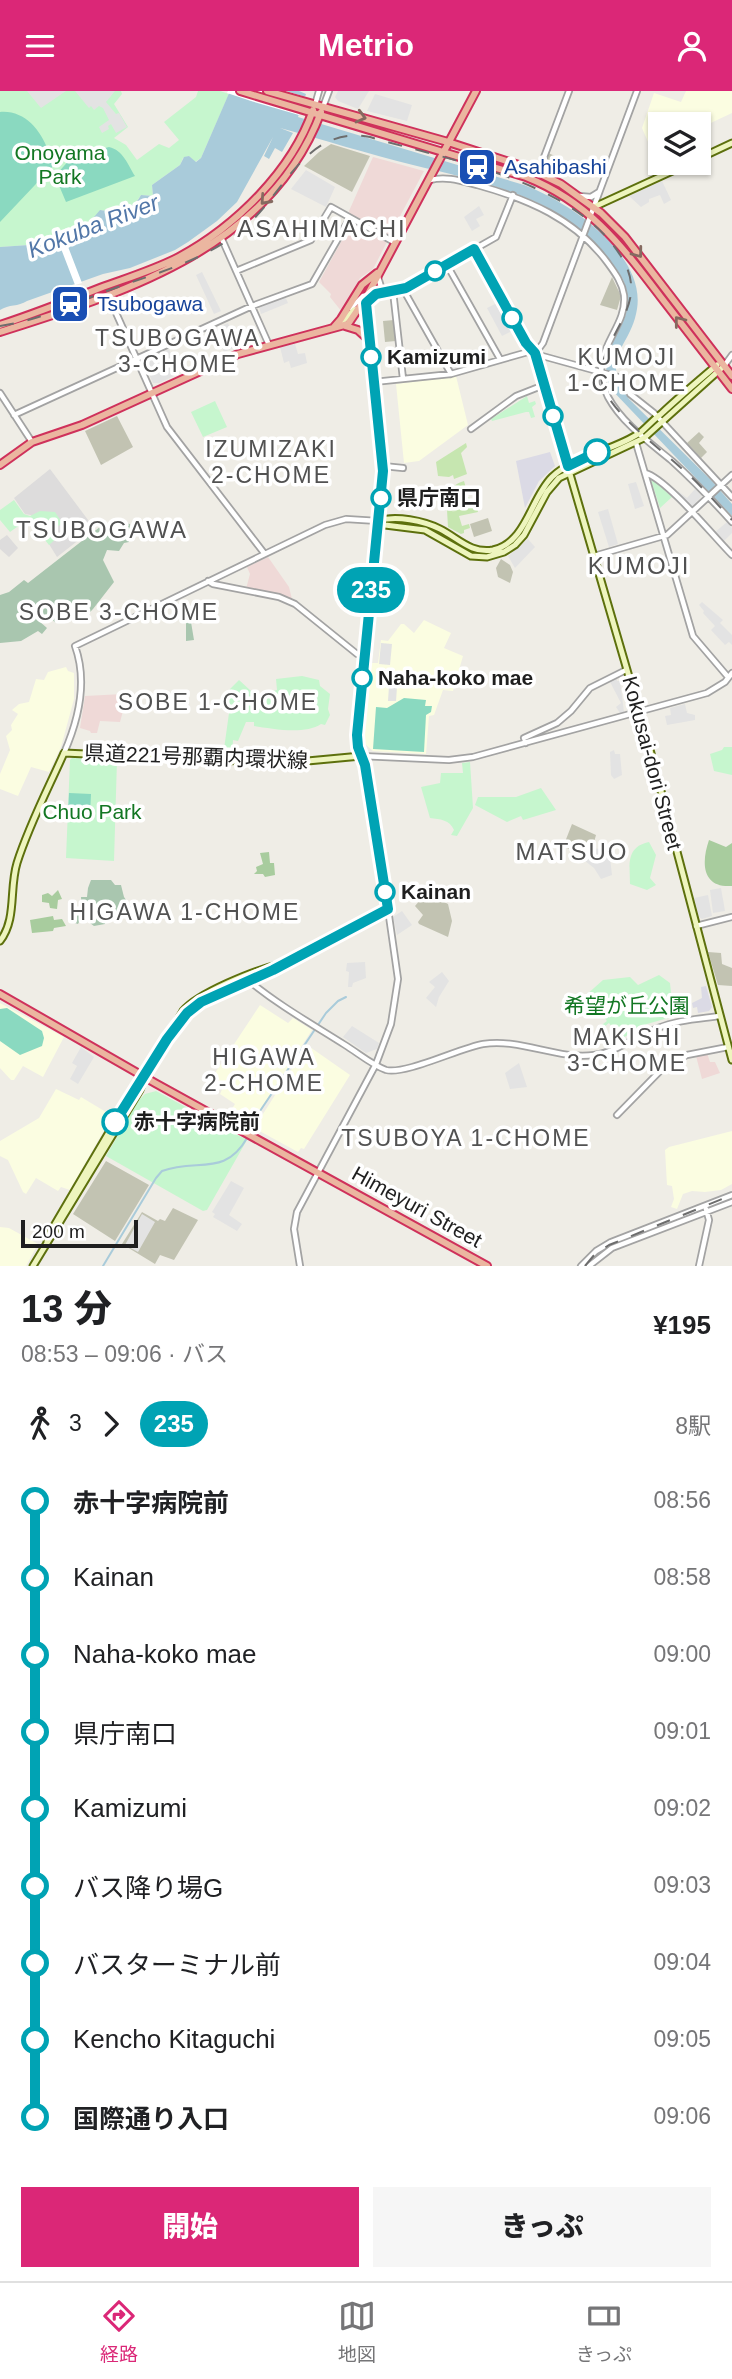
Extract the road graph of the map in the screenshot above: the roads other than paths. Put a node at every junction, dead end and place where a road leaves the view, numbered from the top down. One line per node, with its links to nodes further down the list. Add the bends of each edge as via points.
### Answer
1 (240, 91): 8 (highway)
2 (267, 91): 8 (highway)
3 (319, 91): 10 (street)
4 (329, 91): 9 (street)
5 (476, 91): 11 (highway)
6 (569, 91): 15 (street)
7 (637, 91): 18 (street)
8 (302, 106): 10 (highway)
9 (323, 107): 10 (highway); 11 (highway, one-way to 11)
10 (315, 114): 13 (highway); 25 (highway, via 290,170 265,201)
11 (448, 142): 13 (highway); 15 (highway)
12 (732, 143): 14 (main road)
13 (444, 151): 17 (highway); 23 (highway, via 537,181 570,199)
14 (711, 153)
15 (538, 173): 20 (highway)
16 (664, 175): 21 (main road)
17 (429, 180): 19 (street, via 446,177); 26 (highway)
18 (600, 192): 20 (street); 21 (street)
19 (513, 195): 24 (street); 27 (street, via 498,235)
20 (580, 196): 21 (highway)
21 (594, 207): 23 (street); 46 (highway, one-way to 46, via 625,237)
22 (350, 218): 26 (street); 29 (street, via 331,207 311,240); 35 (street, via 313,283)
23 (590, 218): 24 (street); 47 (highway, one-way to 23, via 626,252)
24 (584, 234): 43 (street, via 543,343); 48 (street, via 616,274 624,293 622,315 604,350)
25 (219, 235): 29 (street); 32 (highway)
26 (394, 242): 30 (highway)
27 (474, 249): 28 (street); 43 (main road, Kokusai-dori Street)
28 (446, 265): 31 (street); 45 (street)
29 (236, 271): 35 (street)
30 (375, 275): 33 (street, via 381,286); 34 (highway); 36 (highway, via 358,290)
31 (403, 289): 33 (street); 49 (street)
32 (106, 290): 37 (highway); 40 (highway); 44 (street)
33 (391, 291): 34 (street, via 376,294); 51 (street)
34 (364, 305): 36 (street); 38 (main road); 39 (highway); 41 (main road)
35 (252, 306): 42 (street); 44 (street)
36 (345, 313): 38 (highway)
37 (0, 325)
38 (335, 326): 39 (highway); 42 (highway)
39 (345, 326): 41 (highway)
40 (0, 332)
41 (369, 340): 52 (main road)
42 (269, 345): 56 (highway, via 238,354)
43 (535, 353): 45 (street); 48 (street); 53 (main road, Kokusai-dori Street)
44 (136, 359): 56 (street); 57 (street)
45 (500, 359): 49 (street)
46 (726, 360): 47 (main road); 50 (highway)
47 (716, 369): 54 (highway); 58 (main road)
48 (603, 372): 58 (street, via 622,378 630,394); 60 (street, via 619,413)
49 (451, 374): 51 (street)
50 (732, 376)
51 (403, 379): 52 (street)
52 (374, 382): 64 (main road)
53 (544, 385): 59 (street, via 516,396); 66 (main road, Kokusai-dori Street)
54 (732, 389)
55 (0, 393): 57 (street)
56 (151, 394): 61 (highway); 76 (street, via 172,436)
57 (14, 415): 61 (street)
58 (658, 421): 60 (main road); 69 (street)
59 (471, 429)
60 (645, 433): 62 (main road); 66 (main road); 70 (street)
61 (32, 442): 63 (highway)
62 (636, 443): 66 (main road); 67 (street)
63 (0, 465)
64 (383, 467): 65 (street); 73 (main road)
65 (403, 468)
66 (568, 469): 73 (main road, via 545,484 516,535 495,549 470,548 424,523); 78 (main road, Kokusai-dori Street)
67 (645, 473): 72 (street); 75 (street)
68 (732, 475): 69 (street)
69 (720, 486): 70 (street); 71 (street)
70 (710, 495): 72 (street); 74 (street)
71 (732, 497)
72 (692, 512): 75 (street); 77 (street)
73 (379, 521): 76 (street, via 338,520); 80 (main road)
74 (732, 522)
75 (663, 536): 78 (street); 82 (street, via 693,636)
76 (264, 553): 79 (street)
77 (732, 555)
78 (594, 556): 81 (main road, Kokusai-dori Street)
79 (208, 581): 80 (street, via 295,604); 87 (street, via 75,646 80,705)
80 (364, 656): 88 (main road, via 357,730)
81 (626, 670): 83 (main road, Kokusai-dori Street); 84 (street, via 590,688)
82 (730, 675): 83 (street, via 707,693)
83 (639, 712): 85 (street); 91 (main road, Kokusai-dori Street)
84 (549, 727): 85 (street); 86 (street)
85 (552, 736): 86 (street)
86 (525, 740): 88 (street, via 458,759)
87 (64, 753): 88 (main road, 県道221号那覇内環状線, via 286,763); 92 (main road, 県道221号那覇内環状線, via 21,853 9,922)
88 (361, 756): 89 (main road)
89 (388, 909): 93 (main road); 98 (street, via 397,990 391,1024)
90 (732, 917): 91 (street)
91 (696, 926): 95 (main road, Kokusai-dori Street)
92 (0, 941)
93 (247, 979): 98 (street); 99 (main road, via 195,1005 167,1039)
94 (0, 994): 99 (highway, Himeyuri Street)
95 (720, 1016): 96 (main road, Kokusai-dori Street); 98 (street, via 671,1023 595,1055 496,1043 400,1070)
96 (728, 1047): 97 (main road, Kokusai-dori Street); 100 (street, via 687,1055 664,1066)
97 (732, 1060)
98 (376, 1064): 101 (street)
99 (145, 1077): 101 (highway, Himeyuri Street); 105 (main road)
100 (617, 1115)
101 (318, 1172): 106 (street, via 295,1220); 107 (highway, Himeyuri Street)
102 (732, 1195): 104 (street)
103 (732, 1202): 104 (street)
104 (706, 1209): 108 (street, via 611,1242); 109 (street, via 612,1248); 110 (street, via 709,1220)
105 (33, 1266)
106 (299, 1266)
107 (487, 1266)
108 (581, 1266)
109 (590, 1266)
110 (699, 1266)

